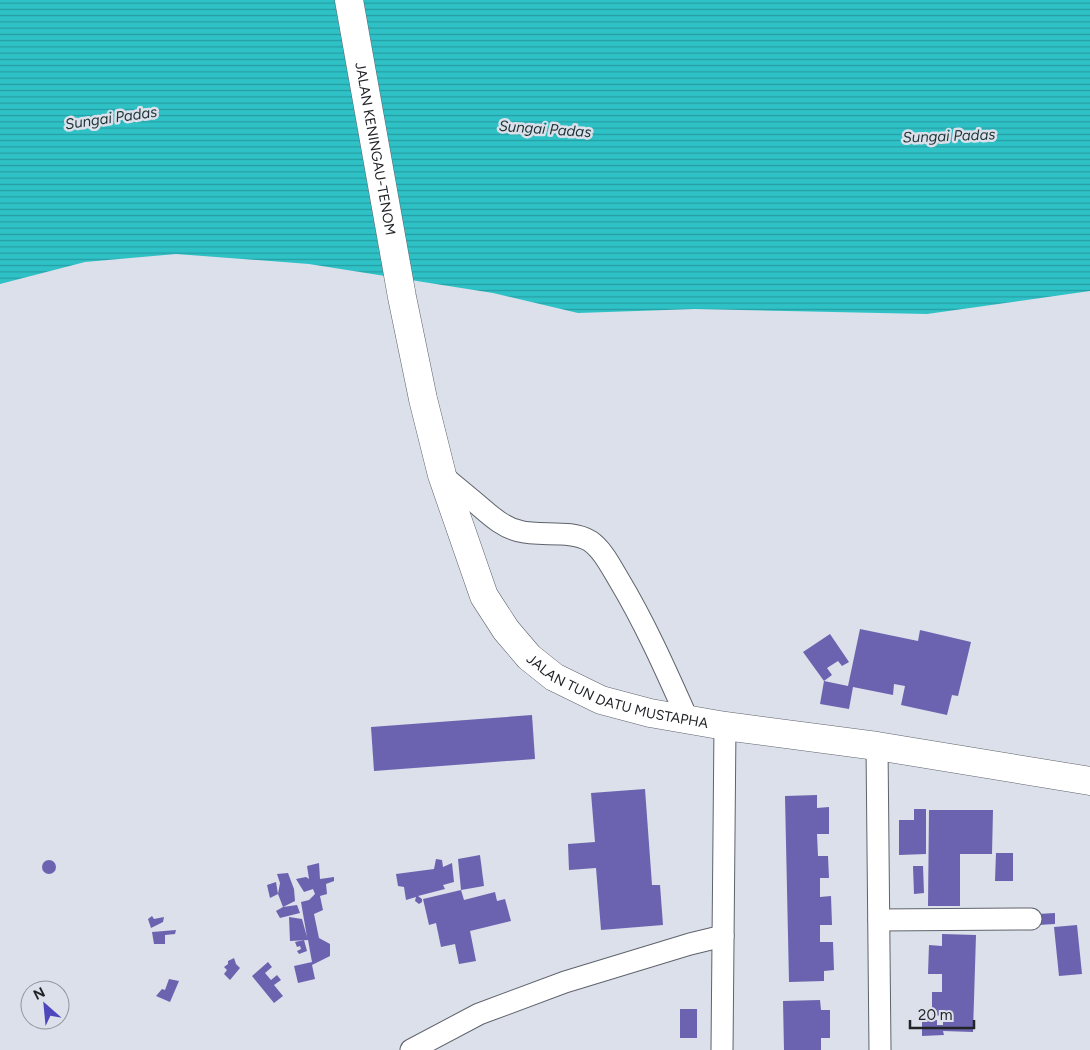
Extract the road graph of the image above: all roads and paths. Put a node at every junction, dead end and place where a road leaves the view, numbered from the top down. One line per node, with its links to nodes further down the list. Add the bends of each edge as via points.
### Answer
1 (349, 0): 2 (main road, JALAN KENINGAU-TENOM)
2 (402, 297): 3 (main road, JALAN TUN DATU MUSTAPHA)
3 (442, 475): 4 (street, via 502,524 519,531 579,537 598,549 633,604); 4 (main road, JALAN TUN DATU MUSTAPHA, via 484,596 506,630 529,656 554,677 601,700)
4 (688, 720): 5 (main road, JALAN TUN DATU MUSTAPHA)
5 (725, 726): 6 (main road, JALAN TUN DATU MUSTAPHA); 10 (street)
6 (877, 746): 7 (main road, JALAN TUN DATU MUSTAPHA); 9 (street)
7 (1090, 782)
8 (1031, 919): 9 (street)
9 (879, 920): 13 (street)
10 (723, 936): 11 (street, via 556,986 480,1014); 12 (street)
11 (411, 1050)
12 (722, 1050)
13 (880, 1050)

